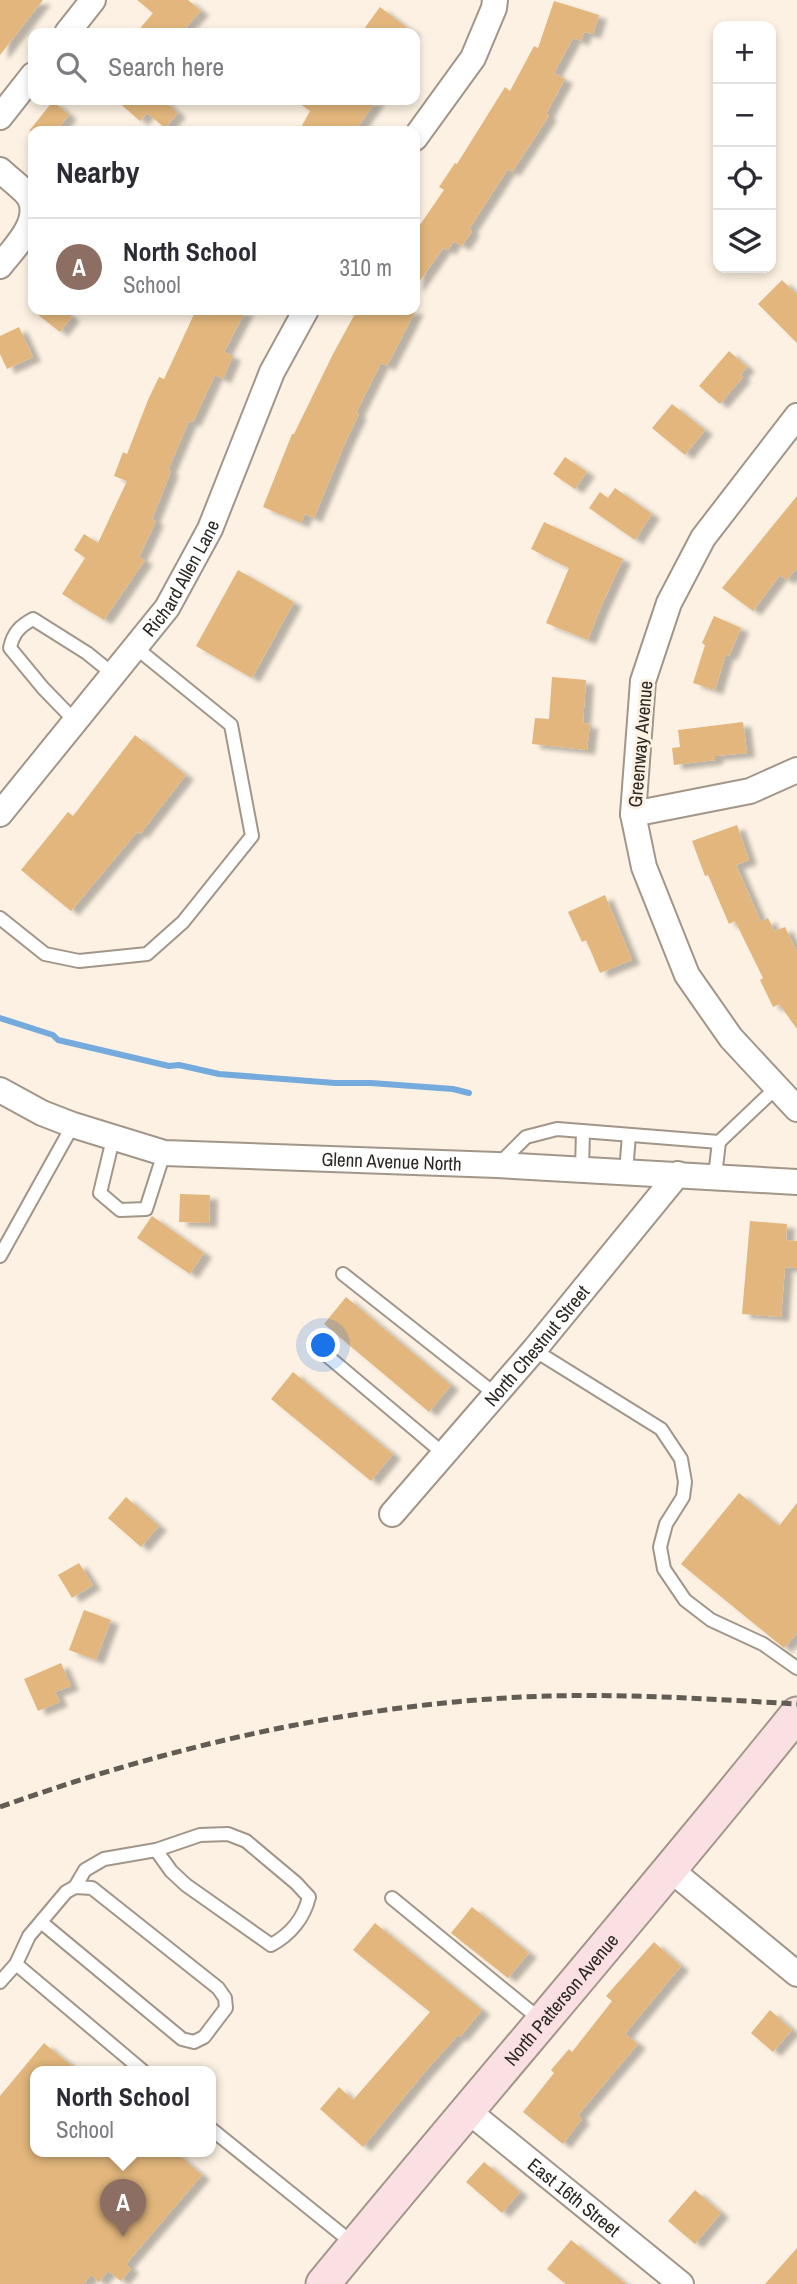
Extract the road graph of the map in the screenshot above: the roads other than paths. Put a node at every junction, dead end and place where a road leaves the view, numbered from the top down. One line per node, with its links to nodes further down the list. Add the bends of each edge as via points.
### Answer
1 (93, 0): 3 (street)
2 (495, 0): 6 (street, via 473,58)
3 (71, 28)
4 (28, 81): 5 (street)
5 (0, 117)
6 (420, 131)
7 (0, 170): 8 (street)
8 (28, 196)
9 (28, 227): 10 (street)
10 (0, 266)
11 (303, 315): 13 (street, Richard Allen Lane, via 272,372 210,529 167,608)
12 (797, 416): 18 (street, Greenway Avenue, via 703,538 669,603 643,681)
13 (135, 647): 14 (street, Richard Allen Lane); 19 (lane, via 231,725 252,836 183,922 147,954 79,961 45,954)
14 (113, 674): 15 (street, Richard Allen Lane); 15 (lane, via 33,619 20,626 10,648)
15 (75, 721): 17 (street, Richard Allen Lane)
16 (797, 770): 18 (street, via 750,791)
17 (0, 814)
18 (633, 814): 20 (street, Greenway Avenue, via 644,867 687,975 731,1038)
19 (0, 918)
20 (777, 1087): 22 (street, Greenway Avenue); 27 (lane)
21 (0, 1090): 23 (street, Glenn Avenue North)
22 (797, 1109)
23 (74, 1125): 26 (street, Glenn Avenue North); 35 (lane)
24 (583, 1131): 25 (lane); 29 (lane, via 557,1129 526,1137); 30 (lane)
25 (629, 1135): 27 (lane); 31 (lane)
26 (113, 1139): 28 (street, Glenn Avenue North); 28 (lane, via 100,1193 120,1210 146,1209)
27 (719, 1142): 33 (lane)
28 (164, 1153): 29 (street, Glenn Avenue North)
29 (497, 1165): 30 (street, Glenn Avenue North)
30 (582, 1169): 31 (street, Glenn Avenue North)
31 (626, 1172): 32 (street, Glenn Avenue North)
32 (678, 1174): 33 (street, Glenn Avenue North); 38 (street, North Chestnut Street)
33 (715, 1176): 34 (street, Glenn Avenue North)
34 (797, 1182)
35 (0, 1256)
36 (343, 1274): 39 (lane)
37 (318, 1348): 40 (lane)
38 (534, 1350): 39 (street, North Chestnut Street); 42 (lane, via 661,1429 681,1459 685,1482 683,1497 666,1524 660,1547 664,1569 685,1600 711,1620 763,1644)
39 (495, 1394): 40 (street, North Chestnut Street)
40 (444, 1454): 41 (street, North Chestnut Street)
41 (392, 1514)
42 (797, 1668)
43 (797, 1714): 45 (main road, North Patterson Avenue)
44 (156, 1850): 44 (lane, via 187,1885 271,1945 283,1939 306,1910 309,1897 246,1841 228,1834 200,1835); 46 (lane, via 104,1859 85,1870)
45 (671, 1870): 50 (street); 52 (main road, North Patterson Avenue)
46 (75, 1887): 48 (lane); 48 (lane, via 92,1888 218,1988 226,2008 204,2037 194,2042 183,2039)
47 (392, 1898): 52 (lane)
48 (41, 1922): 49 (lane)
49 (16, 1964): 51 (lane); 53 (lane)
50 (797, 1974)
51 (0, 1982)
52 (542, 2022): 54 (main road, North Patterson Avenue)
53 (137, 2066)
54 (467, 2110): 56 (main road, North Patterson Avenue); 58 (street, East 16th Street)
55 (216, 2132): 56 (lane)
56 (355, 2245): 57 (main road, North Patterson Avenue)
57 (323, 2284)
58 (681, 2284)

